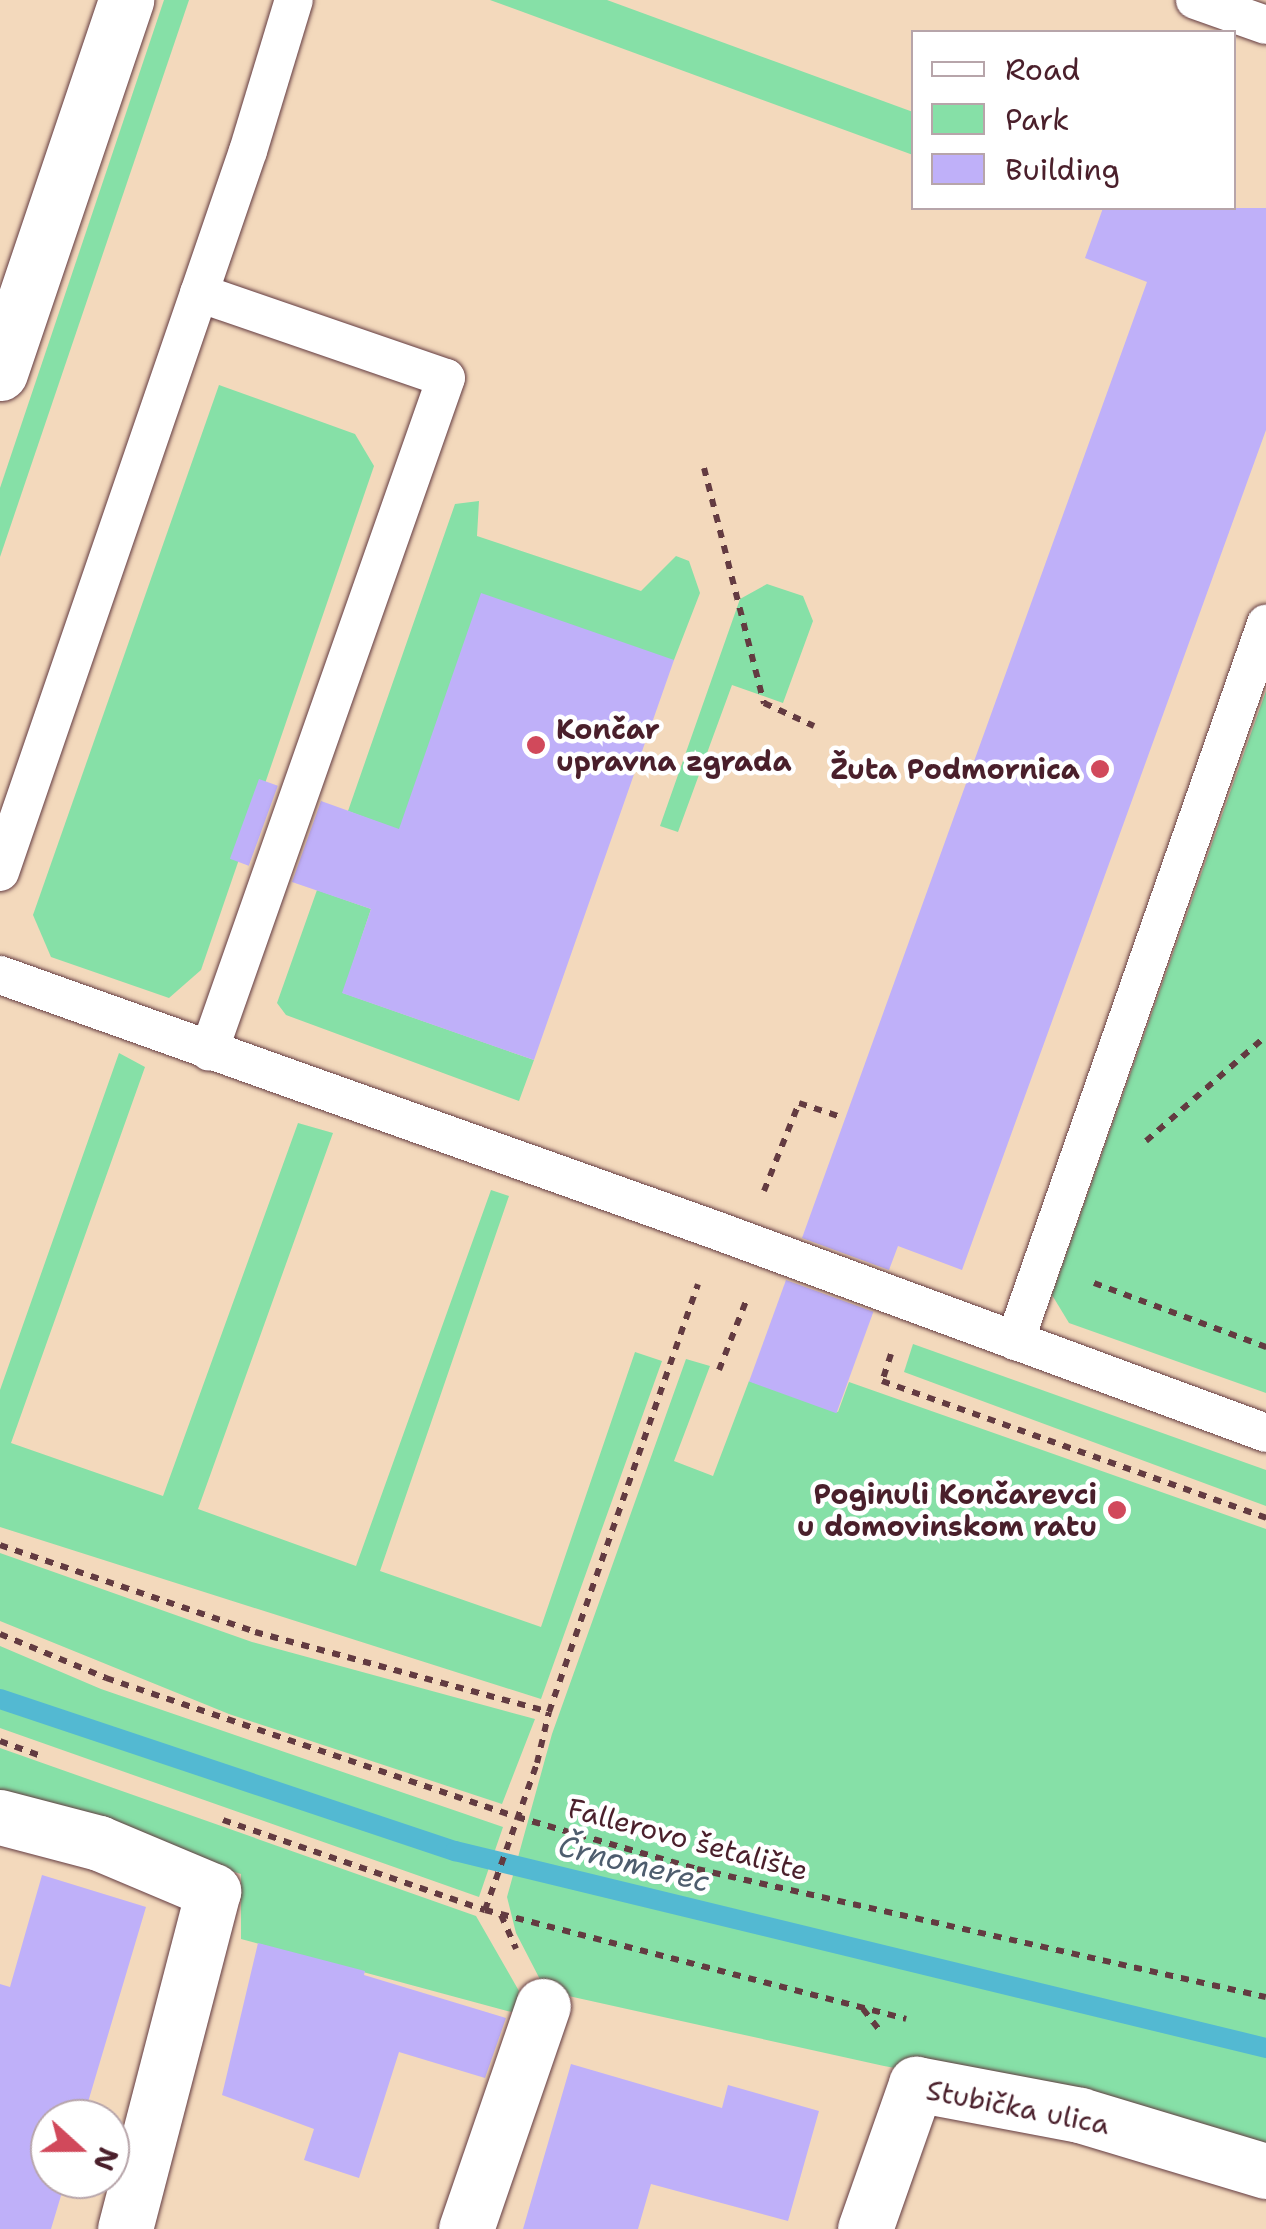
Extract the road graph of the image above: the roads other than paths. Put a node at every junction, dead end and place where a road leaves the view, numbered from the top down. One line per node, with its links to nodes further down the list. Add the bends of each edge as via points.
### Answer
1 (126, 0): 6 (street)
2 (294, 0): 5 (lane)
3 (1195, 0): 4 (lane)
4 (1266, 24)
5 (199, 294): 8 (lane); 10 (lane, via 446,378)
6 (2, 358)
7 (1266, 624): 11 (lane)
8 (0, 872)
9 (0, 974): 10 (lane)
10 (209, 1051): 11 (lane)
11 (1015, 1341): 12 (lane)
12 (1266, 1433)
13 (0, 1817): 16 (street, via 99,1843 212,1891)
14 (542, 2006): 17 (street)
15 (1266, 2171): 18 (street, Stubička ulica, via 1080,2115 916,2084)
16 (125, 2229)
17 (466, 2229)
18 (865, 2229)

